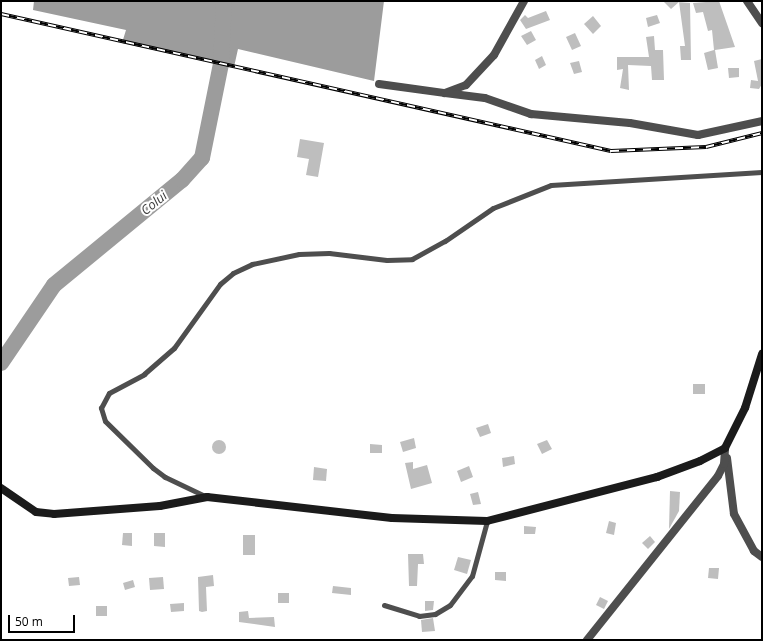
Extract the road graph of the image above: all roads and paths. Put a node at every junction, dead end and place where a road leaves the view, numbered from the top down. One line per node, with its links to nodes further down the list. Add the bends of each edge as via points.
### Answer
1 (524, 1): 5 (street, via 494,55 466,85)
2 (746, 1): 3 (street)
3 (762, 24)
4 (379, 84): 5 (street)
5 (445, 92): 6 (street, via 485,98 531,114 630,123 698,135)
6 (762, 121)
7 (762, 172): 11 (lane, via 551,185 492,208 445,241 412,259 387,260 329,253 299,254 252,264 233,273 213,293 174,348 144,374 109,393 101,408 105,420 152,468 165,478)
8 (762, 354): 9 (street, via 745,408)
9 (725, 448): 12 (street, via 700,461 657,477); 13 (street, via 734,514 754,551); 15 (street, via 724,464 718,476)
10 (1, 488): 11 (street, via 36,512 54,514 160,506)
11 (207, 497): 12 (street, via 392,518)
12 (487, 522): 14 (lane, via 472,576 450,605 435,614 419,616)
13 (762, 556)
14 (384, 605)
15 (587, 640)

